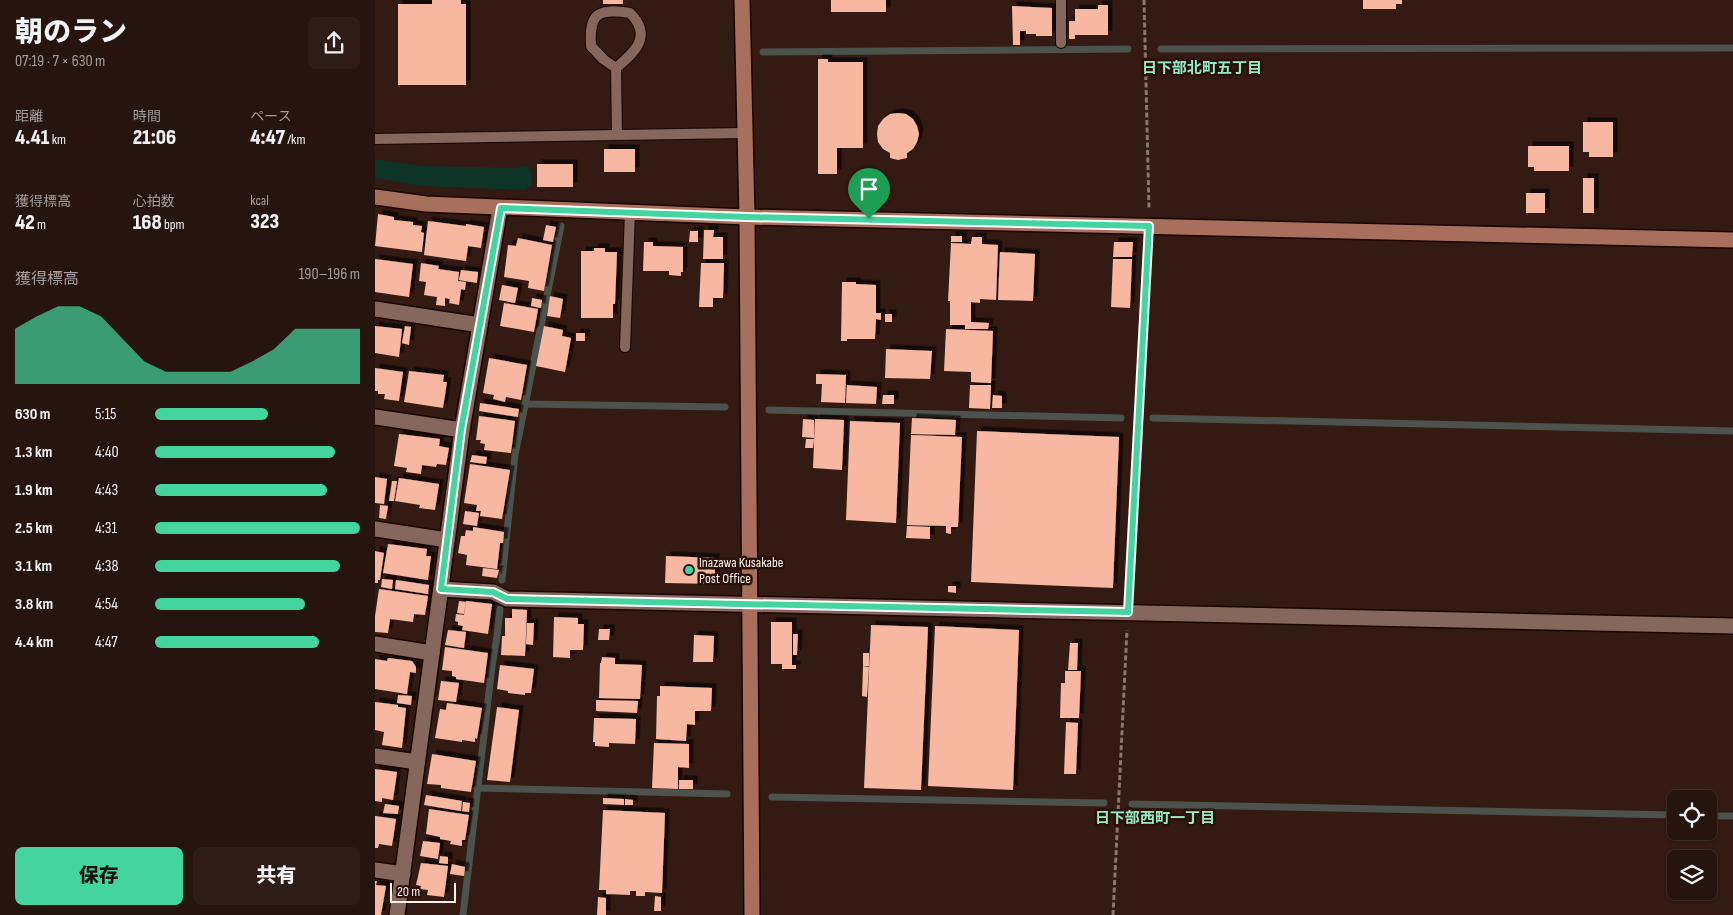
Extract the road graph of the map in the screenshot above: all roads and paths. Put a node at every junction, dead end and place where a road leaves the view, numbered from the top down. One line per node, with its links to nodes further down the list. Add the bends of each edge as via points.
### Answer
1 (742, 0): 6 (street)
2 (1061, 0): 4 (lane)
3 (1144, 0): 13 (path)
4 (1061, 43)
5 (616, 68): 5 (lane, via 591,46 591,25 595,17 604,11 630,13 637,20 640,32 634,53); 7 (lane)
6 (744, 133): 7 (lane); 12 (street)
7 (617, 135): 8 (lane)
8 (375, 139)
9 (375, 197): 10 (street, via 426,204)
10 (501, 208): 11 (street); 16 (street)
11 (630, 212): 12 (street); 17 (lane)
12 (747, 217): 13 (street); 23 (street)
13 (1149, 226): 14 (street); 24 (path)
14 (1733, 240)
15 (375, 309): 16 (street)
16 (480, 325): 19 (street)
17 (625, 347)
18 (375, 417): 19 (street)
19 (461, 430): 21 (street)
20 (375, 529): 21 (street)
21 (447, 540): 22 (street)
22 (441, 589): 23 (street, via 493,592 507,599); 27 (street)
23 (749, 604): 24 (street); 33 (street)
24 (1128, 612): 25 (street); 34 (path)
25 (1733, 626)
26 (375, 644): 27 (street)
27 (432, 653): 29 (street)
28 (375, 756): 29 (street)
29 (417, 762): 31 (street)
30 (375, 870): 31 (street)
31 (403, 874): 32 (street)
32 (397, 915)
33 (753, 915)
34 (1113, 915)

